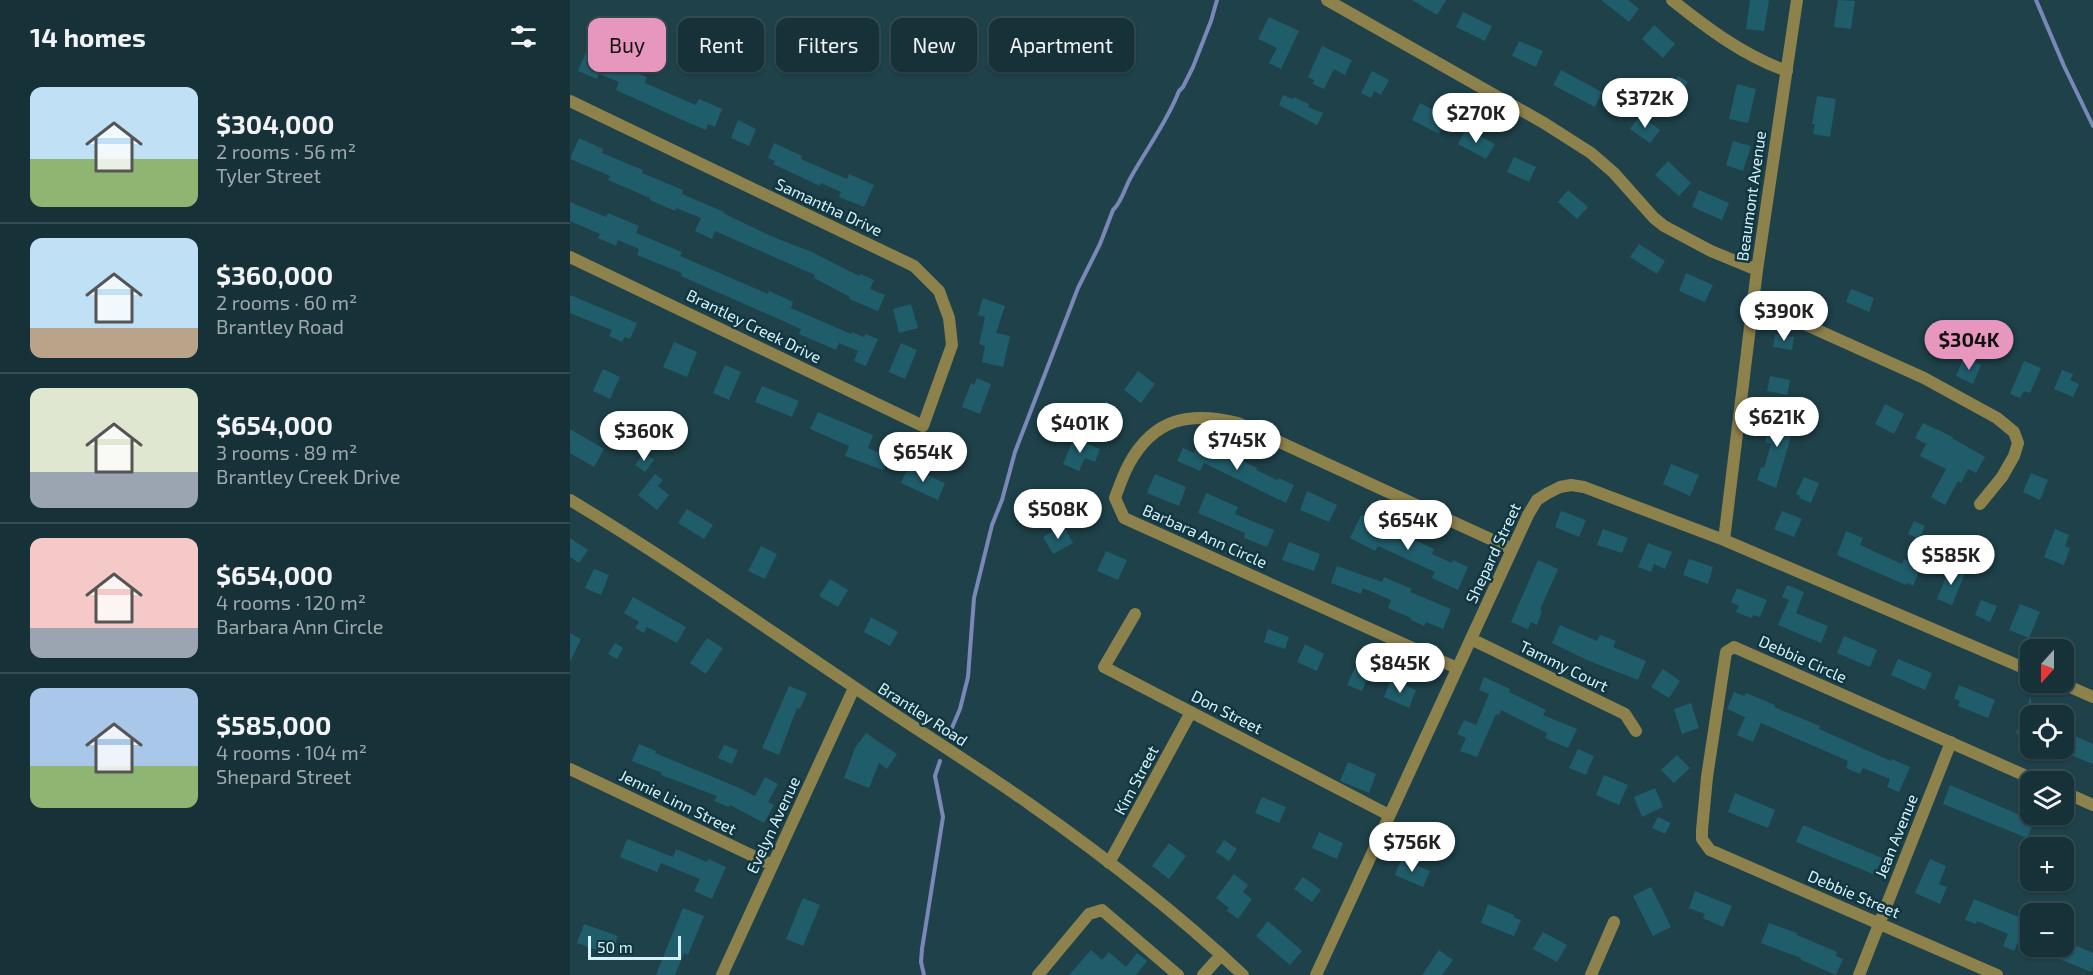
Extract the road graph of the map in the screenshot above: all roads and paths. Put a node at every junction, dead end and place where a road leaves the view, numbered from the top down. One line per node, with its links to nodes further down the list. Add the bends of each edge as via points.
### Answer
1 (1327, 0): 7 (street, via 1591,153 1664,226)
2 (1672, 0): 4 (street, via 1709,30 1767,64)
3 (1797, 0): 4 (street, Beaumont Avenue)
4 (1787, 71): 7 (street, Beaumont Avenue)
5 (570, 100): 9 (street, Samantha Drive, via 914,266 939,291 949,318 952,345)
6 (570, 257): 9 (street, Brantley Creek Drive)
7 (1757, 270): 8 (street, Beaumont Avenue)
8 (1753, 301): 11 (street, via 1924,378 2014,432 2018,443 2014,456); 12 (street, Beaumont Avenue)
9 (923, 426)
10 (570, 500): 18 (street, Brantley Road)
11 (1980, 504)
12 (1724, 540): 13 (street, Shepard Street, via 1623,500 1571,485 1537,500); 16 (street, Shepard Street)
13 (1512, 549): 15 (street, Shepard Street); 17 (street, Barbara Ann Circle, via 1238,423 1213,416 1181,418 1149,435 1128,464 1115,498 1125,518)
14 (1135, 614): 21 (street, Don Street, via 1104,667)
15 (1471, 639): 17 (street, Shepard Street); 22 (street, Tammy Court, via 1625,714)
16 (2020, 665)
17 (1457, 668): 28 (street, Shepard Street)
18 (854, 688): 30 (street, Brantley Road, via 1031,805); 31 (street, Evelyn Avenue)
19 (2074, 689): 20 (street)
20 (2093, 697)
21 (1191, 712): 28 (street, Don Street); 30 (street, Kim Street)
22 (1636, 731)
23 (1951, 742): 25 (street, Debbie Circle); 29 (street, Debbie Circle, via 1734,647 1726,652 1724,660); 33 (street, Jean Avenue)
24 (570, 769): 31 (street, Jennie Linn Street)
25 (2020, 773)
26 (2074, 796): 27 (street)
27 (2093, 805)
28 (1389, 815): 40 (street, Shepard Street)
29 (1702, 838): 33 (street, Debbie Street, via 1710,850)
30 (1109, 863): 34 (street, Brantley Road)
31 (772, 865): 35 (street, Evelyn Avenue)
32 (1614, 922): 41 (street)
33 (1880, 923): 42 (street, Jean Avenue); 43 (street, Debbie Street)
34 (1221, 955): 38 (street); 39 (street, Brantley Road)
35 (722, 975)
36 (1038, 975): 37 (street, via 1089,914 1102,910)
37 (1178, 975)
38 (1203, 975)
39 (1243, 975)
40 (1316, 975)
41 (1591, 975)
42 (1859, 975)
43 (1997, 975)

